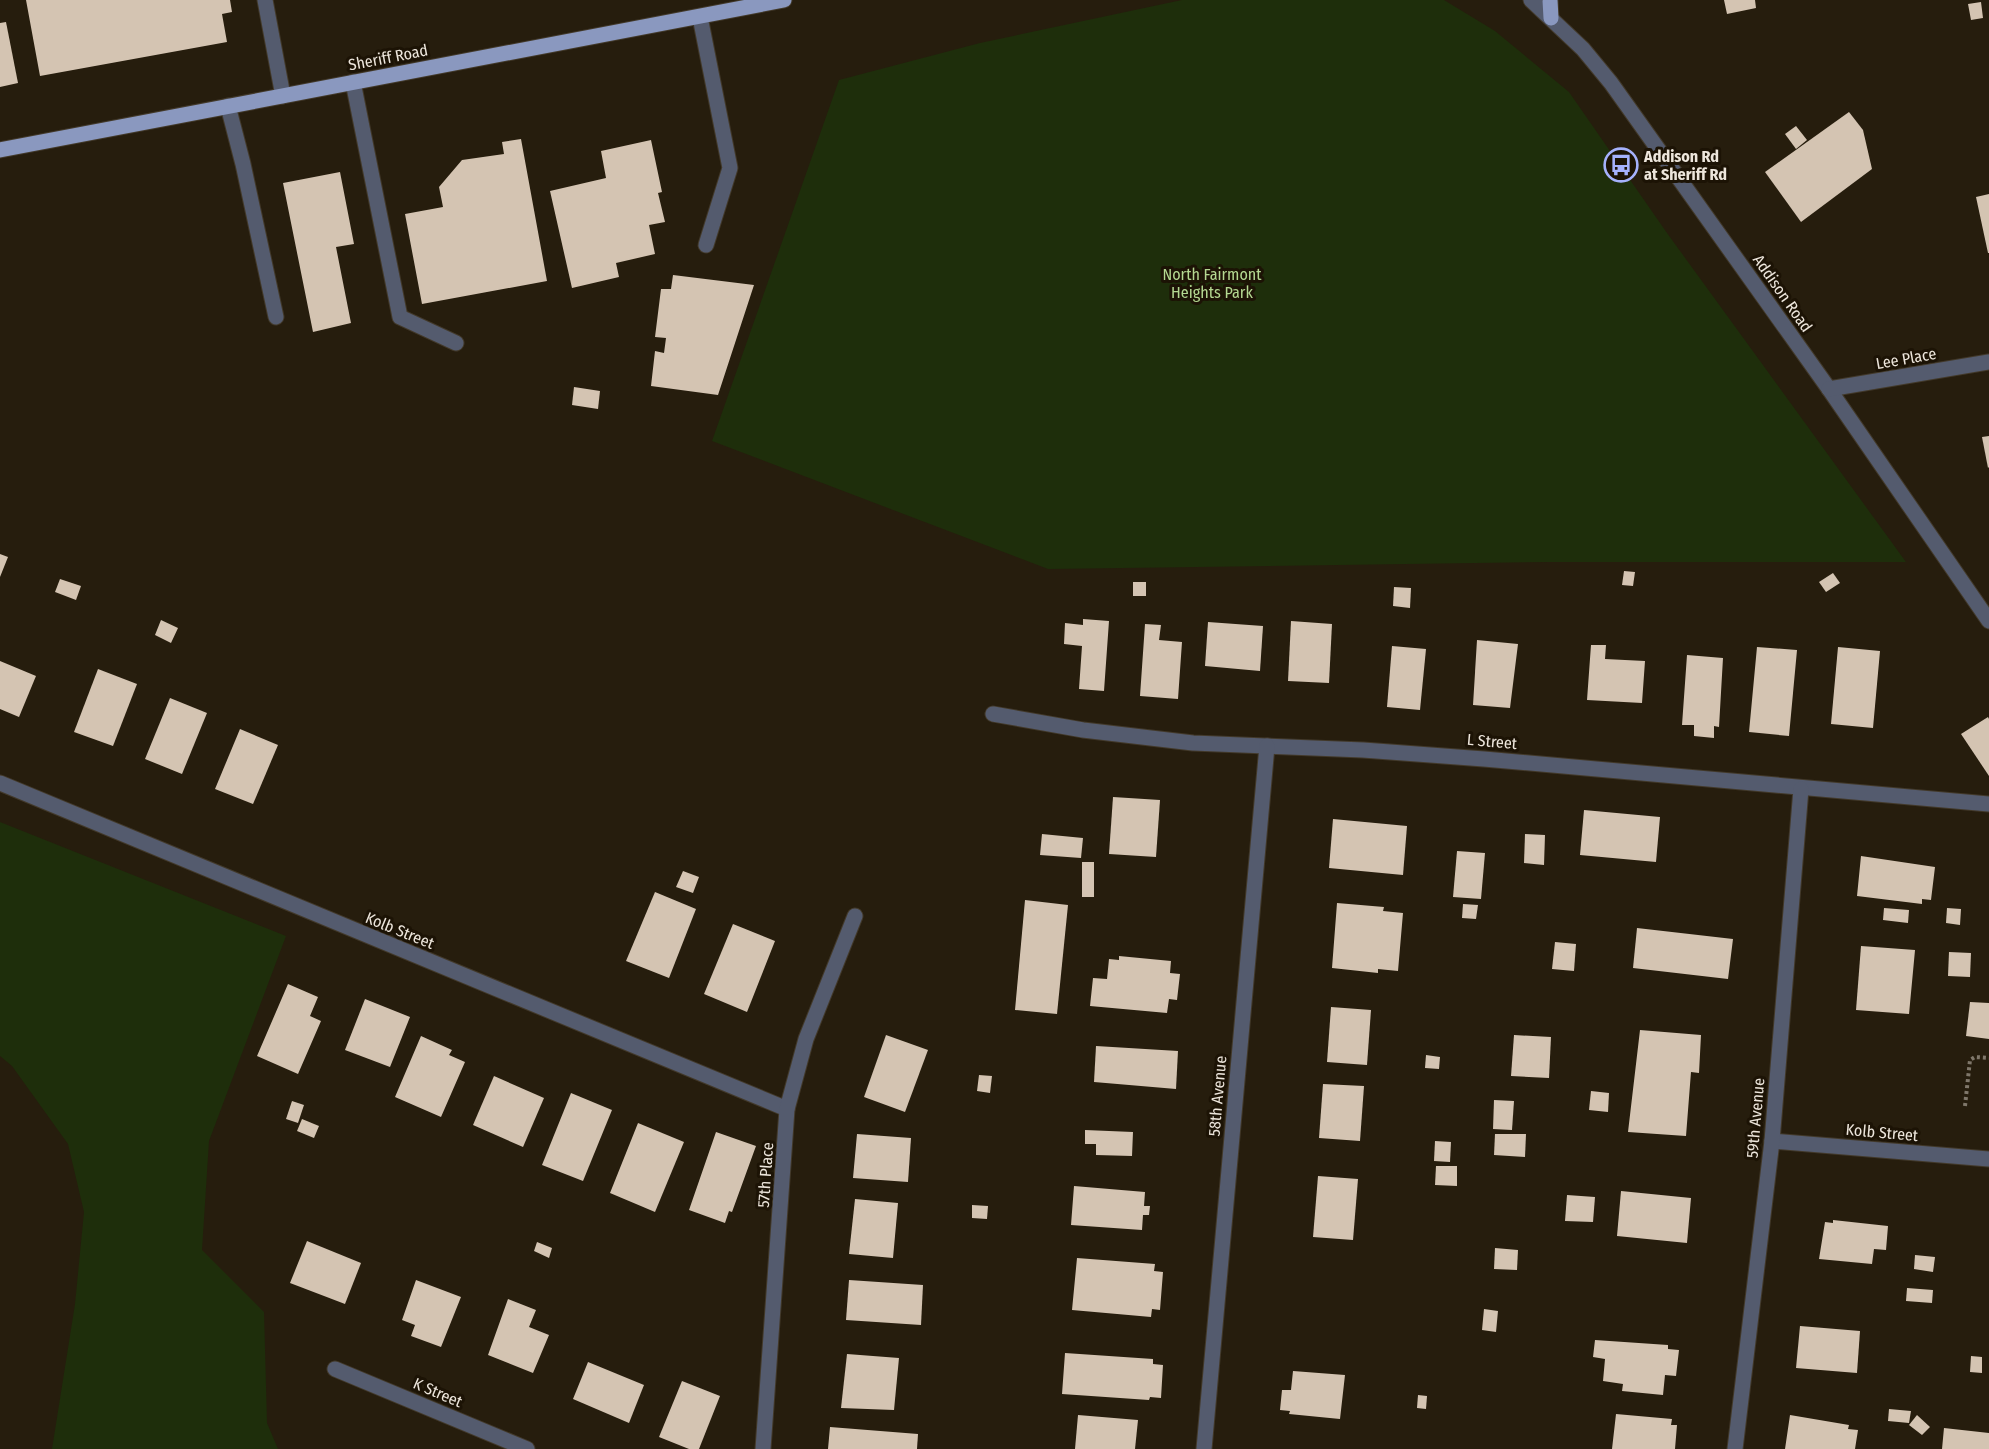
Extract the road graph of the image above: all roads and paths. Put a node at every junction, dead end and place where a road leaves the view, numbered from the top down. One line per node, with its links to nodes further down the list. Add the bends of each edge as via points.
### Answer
1 (265, 0): 8 (street)
2 (784, 0): 5 (main road, Sheriff Road)
3 (1531, 0): 6 (street, Addison Road)
4 (1550, 0): 6 (main road)
5 (700, 17): 7 (main road, Sheriff Road); 11 (street, via 730,168)
6 (1551, 18): 15 (street, Addison Road, via 1611,83)
7 (353, 82): 8 (main road, Sheriff Road); 13 (street, via 400,317)
8 (283, 96): 9 (main road, Sheriff Road)
9 (228, 106): 10 (main road, Sheriff Road); 12 (street)
10 (0, 150)
11 (706, 245)
12 (276, 317)
13 (456, 343)
14 (1989, 362): 15 (street, Lee Place)
15 (1829, 389): 16 (street, Addison Road)
16 (1989, 621)
17 (993, 714): 18 (street, L Street, via 1136,737)
18 (1267, 746): 20 (street, L Street, via 1494,759); 31 (street, 58th Avenue)
19 (0, 783): 25 (street, Kolb Street)
20 (1801, 789): 21 (street, L Street); 26 (street, 59th Avenue)
21 (1989, 804)
22 (855, 916): 25 (street, 57th Place, via 806,1038)
23 (1989, 1058): 24 (path, via 1970,1060)
24 (1965, 1106)
25 (787, 1109): 30 (street, 57th Place)
26 (1772, 1141): 27 (street, Kolb Street); 32 (street, 59th Avenue)
27 (1989, 1159)
28 (335, 1369): 29 (street, K Street)
29 (527, 1449)
30 (763, 1449)
31 (1204, 1449)
32 (1735, 1449)

